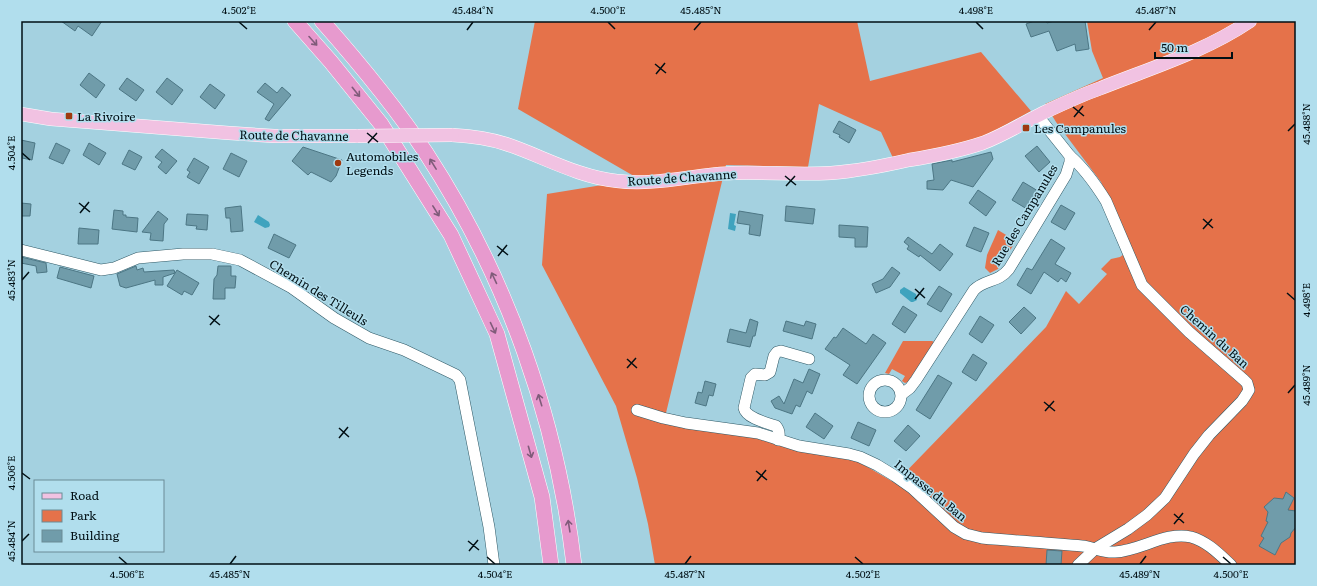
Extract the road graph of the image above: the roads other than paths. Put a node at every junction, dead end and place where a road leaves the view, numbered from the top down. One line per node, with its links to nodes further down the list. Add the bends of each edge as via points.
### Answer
1 (295, 21): 14 (highway, one-way to 14, via 381,124 451,235 497,334 542,497)
2 (322, 21): 15 (highway, one-way to 2, via 555,452 531,369 499,288 468,224 426,154 380,91)
3 (1250, 21): 5 (main road, Route de Chavanne, via 1213,42 1163,65 1100,88)
4 (21, 114): 5 (main road, Route de Chavanne, bridge, via 51,119 274,136 469,136 505,144 600,179 631,183 734,173 799,174 863,170 980,144)
5 (1038, 116): 6 (street, Rue des Campanules)
6 (1070, 156): 9 (street, Rue des Campanules, via 1066,175 1009,269 1001,277 974,290 916,380); 12 (street, Chemin du Ban, via 1079,164 1106,201 1142,285 1189,332 1244,380 1249,390 1194,454 1165,498 1128,529)
7 (21, 250): 13 (street, Chemin des Tilleuls, via 101,270 114,268 138,258 183,254 212,254 240,260 292,288 334,318 369,338 404,350 456,375 460,380 490,527)
8 (809, 359): 11 (street, via 777,352 770,372 765,375 755,374 751,378 745,412 776,426 780,434)
9 (902, 394)
10 (637, 410): 11 (street, Impasse du Ban, via 686,423 758,433)
11 (778, 440): 12 (street, Impasse du Ban, via 849,454 877,465 912,488 945,520 966,534 982,538)
12 (1095, 549): 16 (street, Chemin du Ban); 17 (street, Impasse du Ban, via 1116,552 1175,537 1190,537 1204,542)
13 (494, 565)
14 (551, 565)
15 (574, 565)
16 (1078, 565)
17 (1231, 565)

